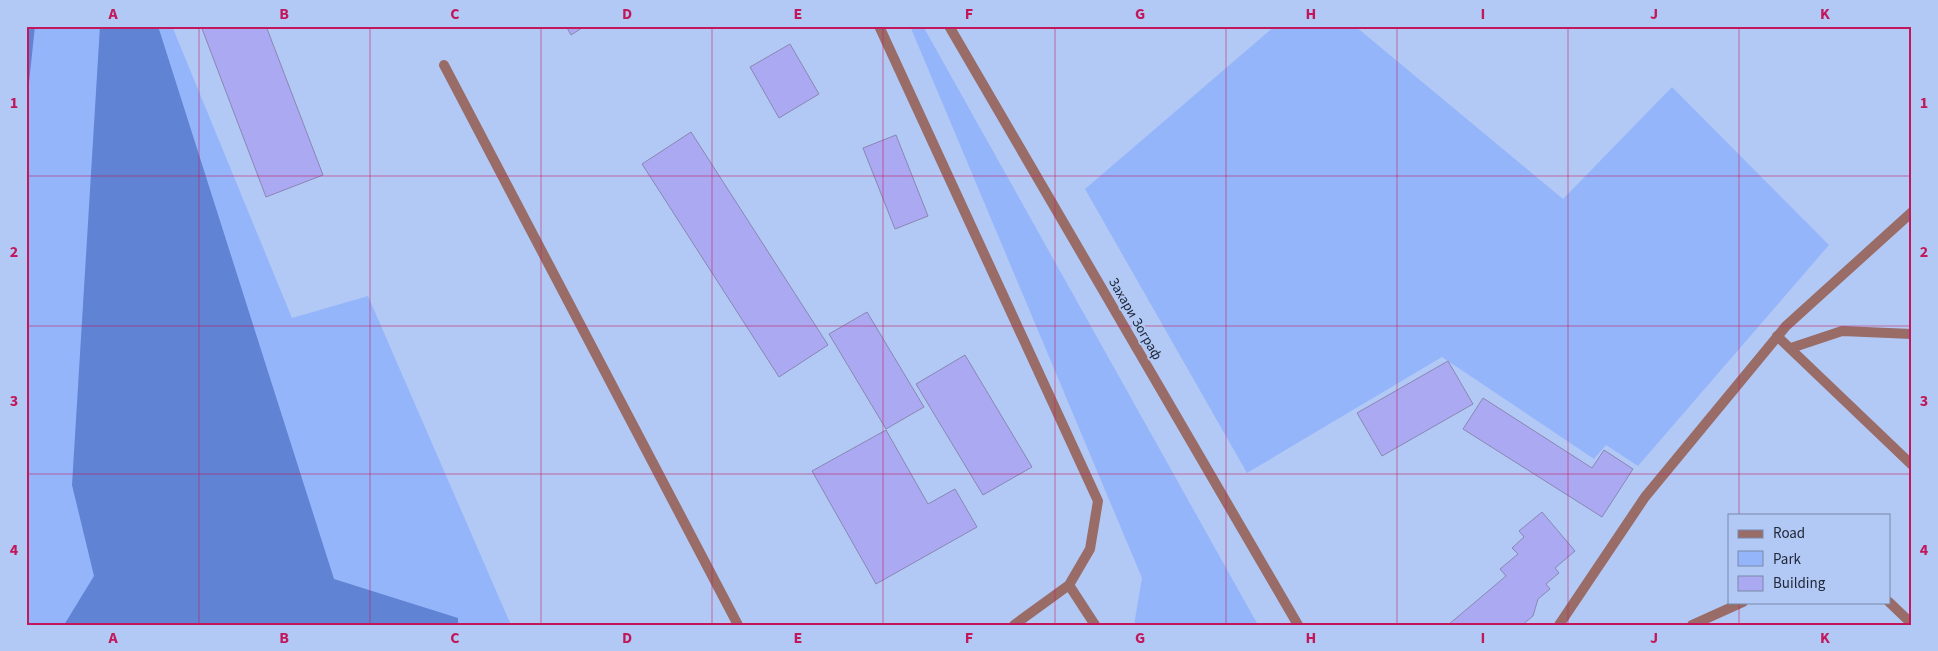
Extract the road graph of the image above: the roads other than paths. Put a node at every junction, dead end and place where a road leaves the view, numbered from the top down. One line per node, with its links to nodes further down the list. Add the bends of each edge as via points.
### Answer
1 (878, 26): 9 (street, via 1098,502 1090,549)
2 (949, 26): 16 (street, Захари Зограф)
3 (444, 65): 13 (street)
4 (1912, 212): 6 (street)
5 (1912, 334): 7 (street, via 1842,331)
6 (1777, 336): 7 (street); 17 (street, via 1645,497)
7 (1791, 348): 8 (street)
8 (1912, 465)
9 (1069, 585): 14 (street); 15 (street)
10 (1890, 603): 12 (street)
11 (1739, 604): 18 (street)
12 (1912, 624)
13 (738, 625)
14 (1014, 625)
15 (1096, 625)
16 (1298, 625)
17 (1559, 625)
18 (1692, 625)

